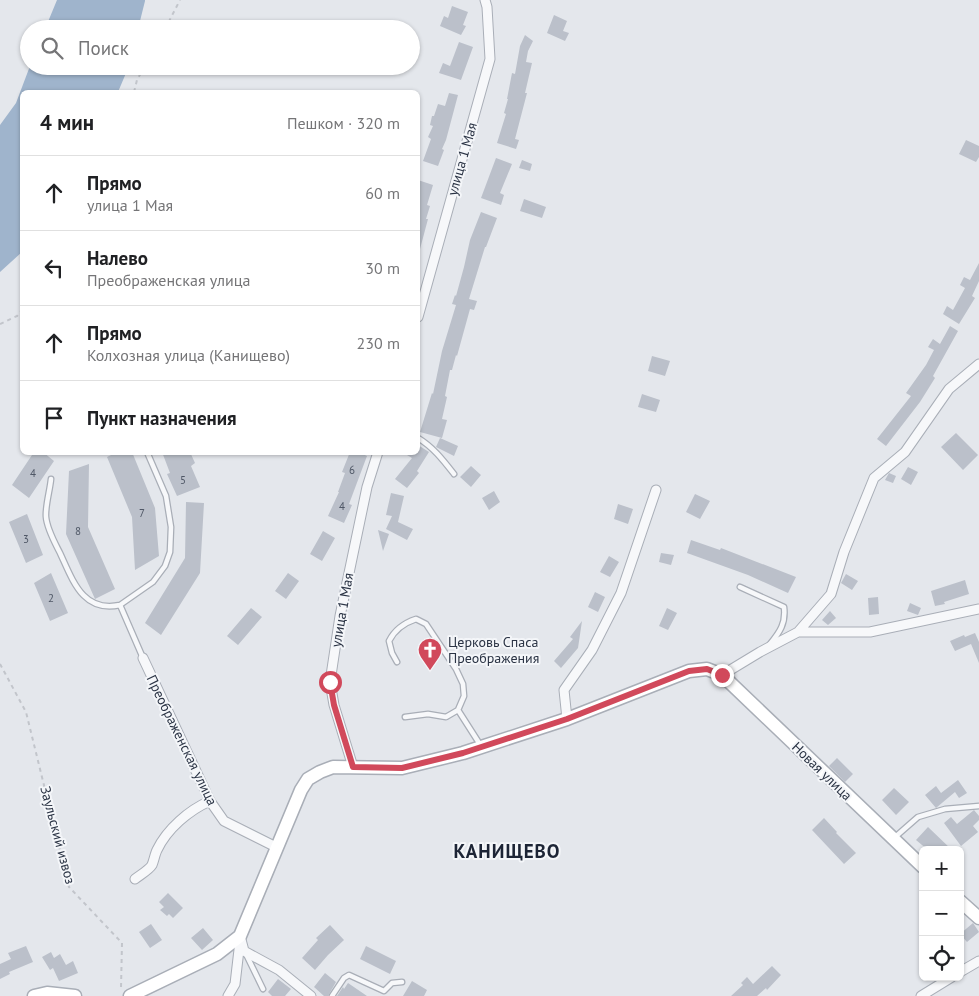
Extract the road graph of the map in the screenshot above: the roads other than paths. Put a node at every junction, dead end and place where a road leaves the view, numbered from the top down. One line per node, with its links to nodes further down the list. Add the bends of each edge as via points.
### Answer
1 (485, 0): 2 (street, улица 1 Мая, via 490,59)
2 (420, 310)
3 (979, 364): 13 (street, via 949,389 905,452 874,478 831,594)
4 (420, 439): 7 (lane, via 439,454)
5 (148, 455): 11 (lane, via 166,496 171,527 170,552 165,566 153,582)
6 (377, 455): 22 (street, улица 1 Мая, via 363,505 330,682)
7 (454, 474)
8 (51, 479): 11 (lane, via 46,517 77,591 107,608)
9 (656, 490): 20 (street, via 622,593 592,650 564,690)
10 (740, 587): 14 (lane, via 784,607 785,618 780,632)
11 (120, 605): 15 (lane)
12 (979, 610): 13 (street, via 870,632)
13 (798, 632): 14 (street)
14 (768, 648): 17 (street)
15 (143, 658): 23 (street, Преображенская улица)
16 (397, 662): 18 (lane, via 389,640 392,633 411,620 426,624 463,684 464,696)
17 (722, 675): 20 (street, via 707,669 689,671); 25 (street, Новая улица)
18 (458, 710): 19 (lane, via 446,717 428,714); 21 (lane)
19 (405, 718)
20 (567, 719): 21 (street)
21 (482, 747): 22 (street, via 402,768)
22 (353, 767): 26 (street, via 333,767 308,779)
23 (210, 801): 26 (street, Преображенская улица, via 224,821); 28 (street, via 188,813 156,850 152,866)
24 (979, 806): 25 (lane, via 945,809 918,817)
25 (893, 839): 27 (street, Новая улица)
26 (276, 848): 31 (street)
27 (919, 862)
28 (134, 879)
29 (964, 905): 30 (street)
30 (979, 918)
31 (240, 936): 32 (street); 40 (street, via 217,954); 41 (street, via 235,984)
32 (244, 951): 37 (lane); 42 (street, via 279,970)
33 (979, 960): 34 (street)
34 (964, 969)
35 (945, 981): 44 (street)
36 (402, 982): 43 (lane, via 392,983 384,991 349,975)
37 (263, 989)
38 (34, 996): 39 (street)
39 (75, 996)
40 (130, 996)
41 (228, 996)
42 (311, 996)
43 (332, 996)
44 (921, 996)

